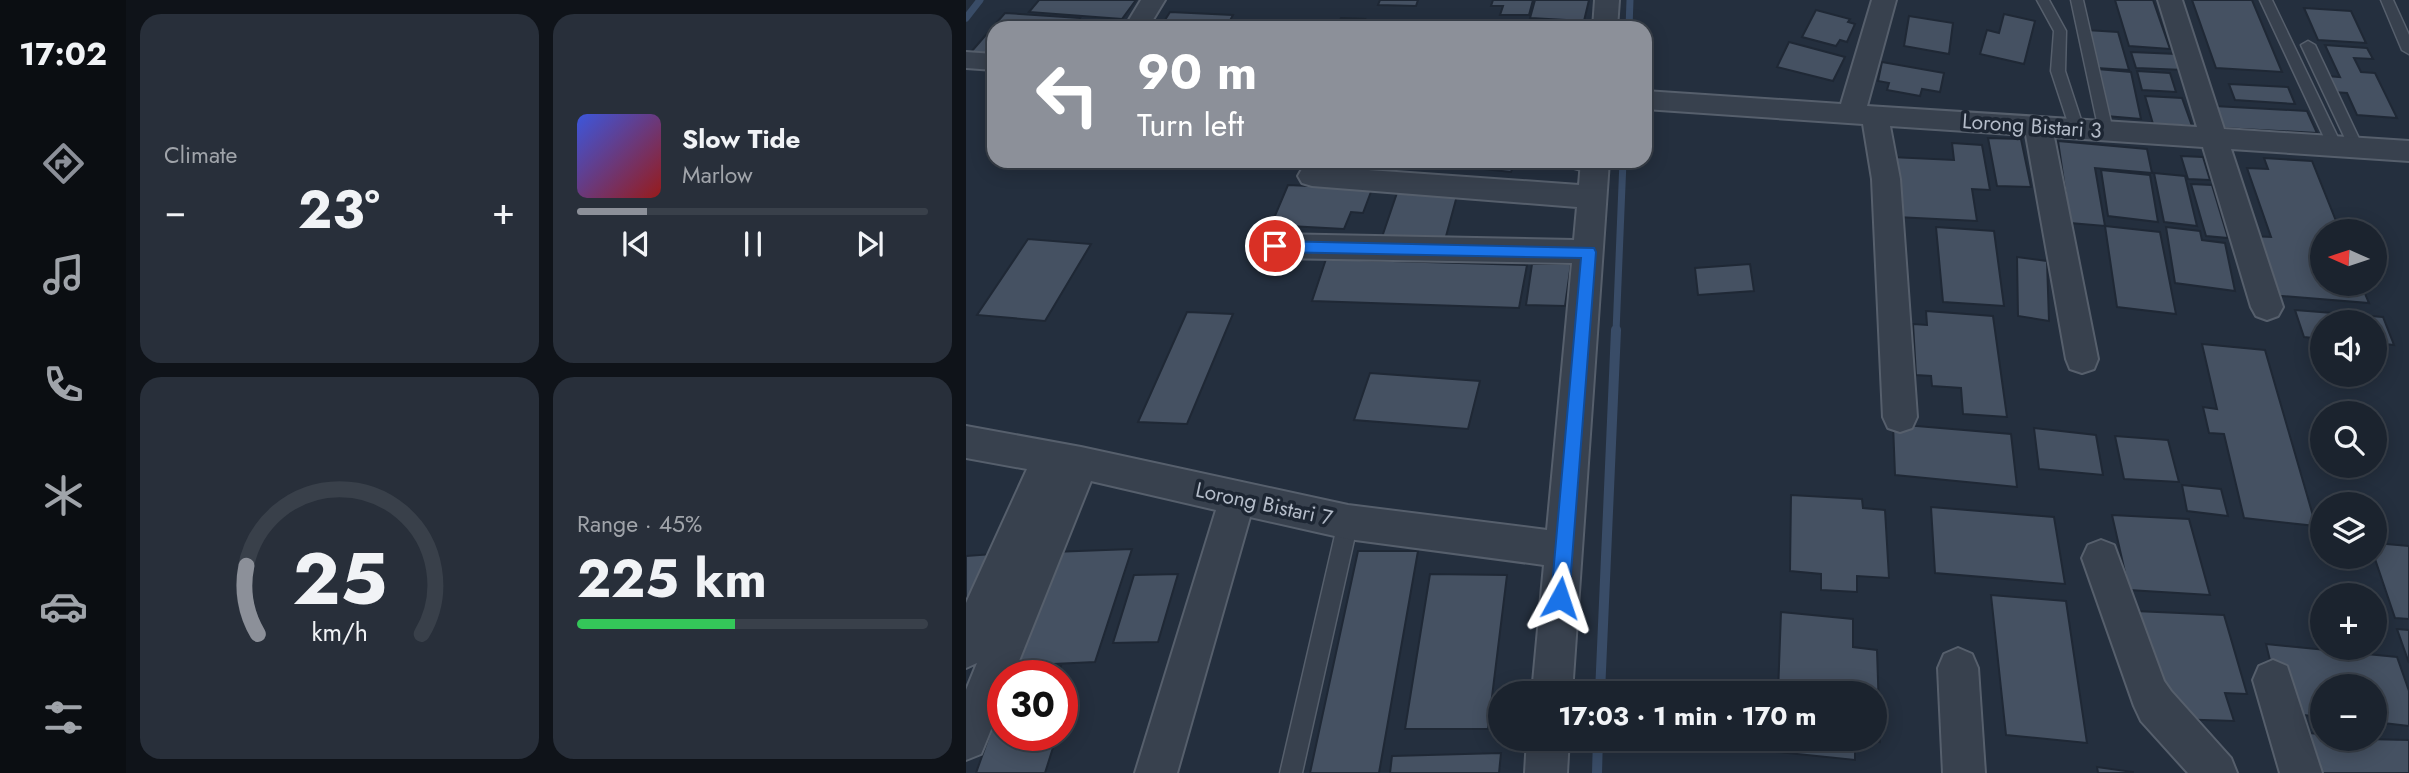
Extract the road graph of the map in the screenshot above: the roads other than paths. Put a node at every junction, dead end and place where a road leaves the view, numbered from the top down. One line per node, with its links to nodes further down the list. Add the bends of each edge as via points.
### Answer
1 (1153, 0): 9 (street)
2 (1607, 0): 10 (street)
3 (1884, 0): 16 (street)
4 (2043, 0): 18 (lane, via 2060,31 2058,71)
5 (2077, 0): 19 (lane)
6 (2170, 0): 20 (street)
7 (2266, 0): 21 (lane)
8 (2387, 0): 12 (lane)
9 (1140, 21)
10 (1606, 21)
11 (2308, 45): 21 (lane)
12 (2409, 50)
13 (966, 60): 14 (street)
14 (987, 62)
15 (1652, 100): 16 (street, Lorong Bistari 3)
16 (1863, 115): 17 (street, Lorong Bistari 3); 29 (street, via 1877,135 1886,179)
17 (2038, 126): 18 (street, Lorong Bistari 3); 28 (street)
18 (2077, 129): 19 (street, Lorong Bistari 3)
19 (2106, 131): 20 (street, Lorong Bistari 3)
20 (2213, 138): 21 (street, Lorong Bistari 3); 27 (street)
21 (2345, 147): 22 (street, Lorong Bistari 3)
22 (2409, 151)
23 (1587, 172): 24 (street); 26 (street)
24 (1312, 176)
25 (1275, 246): 26 (street)
26 (1589, 252): 34 (street)
27 (2267, 307)
28 (2082, 359)
29 (1900, 417)
30 (966, 442): 31 (street, Lorong Bistari 7)
31 (1065, 461): 32 (street, Lorong Bistari 7); 36 (street); 40 (street)
32 (1237, 499): 33 (street, Lorong Bistari 7); 42 (street)
33 (1348, 522): 34 (street, Lorong Bistari 7); 43 (lane)
34 (1564, 550): 39 (street)
35 (2101, 558): 46 (street, via 2148,692)
36 (966, 648)
37 (1958, 668): 45 (street)
38 (2273, 680): 47 (street)
39 (1553, 681)
40 (966, 739)
41 (1547, 751): 44 (street)
42 (1156, 773)
43 (1291, 773)
44 (1546, 773)
45 (1964, 773)
46 (2216, 773)
47 (2301, 773)

